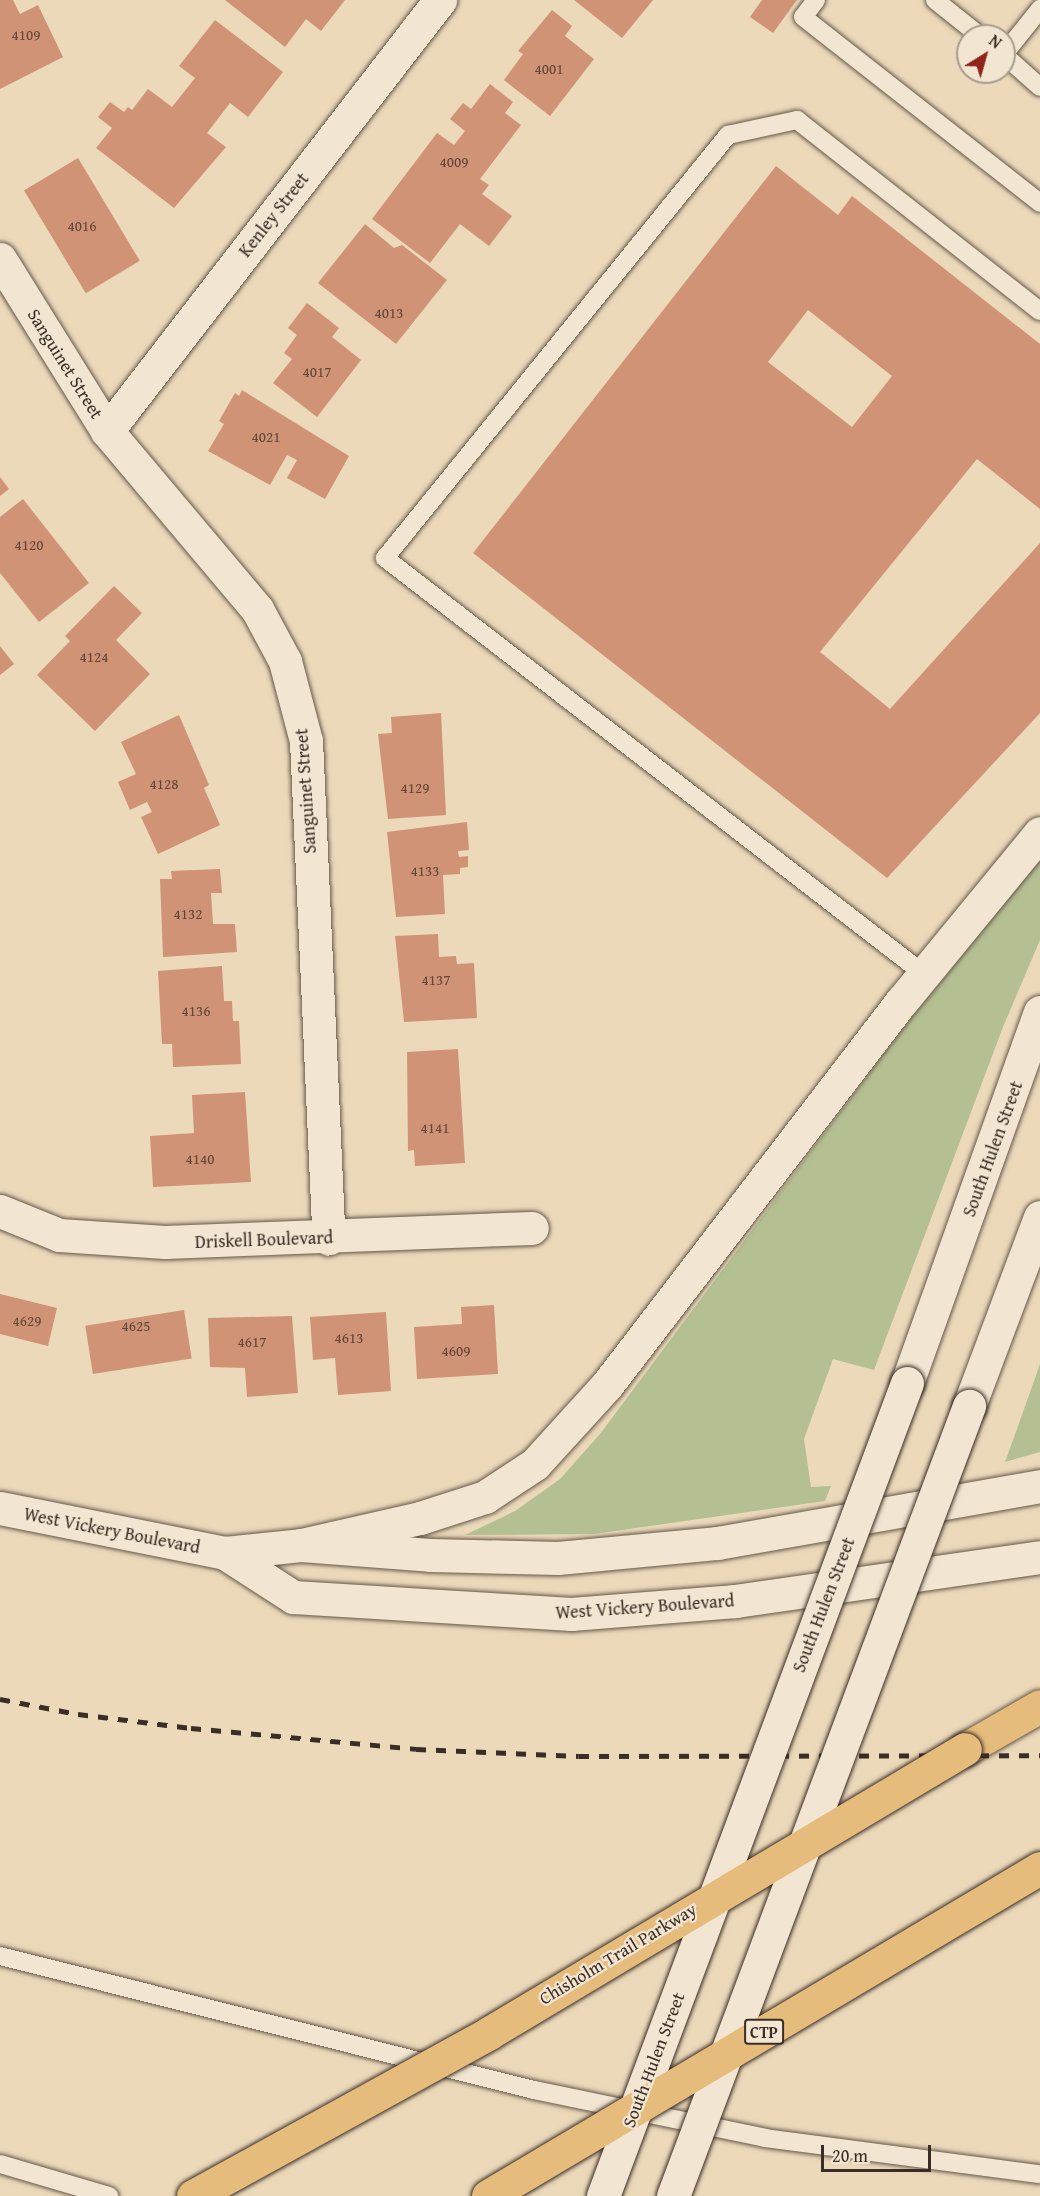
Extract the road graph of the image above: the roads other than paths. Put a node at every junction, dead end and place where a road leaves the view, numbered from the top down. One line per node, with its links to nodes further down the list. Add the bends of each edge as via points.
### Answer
1 (441, 0): 12 (main road, Kenley Street)
2 (816, 0): 9 (lane, via 803,17)
3 (937, 0): 5 (lane)
4 (1040, 9): 6 (lane)
5 (966, 24)
6 (1016, 39)
7 (1016, 65): 8 (lane)
8 (1040, 87)
9 (1040, 203)
10 (0, 259): 12 (main road, Sanguinet Street)
11 (1040, 311): 14 (lane, via 797,120 728,135 385,558)
12 (107, 431): 19 (main road, Sanguinet Street, via 257,609 285,661 306,741)
13 (1040, 833): 14 (main road)
14 (924, 974): 22 (main road, via 607,1384 535,1464 485,1497 420,1518)
15 (1040, 1012): 33 (main road, South Hulen Street, bridge, via 907,1383)
16 (0, 1211): 19 (main road, Driskell Boulevard, via 59,1235 165,1242)
17 (1040, 1217): 34 (main road, bridge)
18 (532, 1228): 19 (main road, Driskell Boulevard)
19 (329, 1238)
20 (1040, 1486): 22 (main road, West Vickery Boulevard, via 718,1543 558,1558 430,1556)
21 (0, 1508): 23 (main road, West Vickery Boulevard)
22 (301, 1545): 23 (main road, West Vickery Boulevard)
23 (225, 1553): 24 (main road, West Vickery Boulevard, via 293,1597 572,1614 735,1601)
24 (1040, 1557)
25 (1040, 1706): 31 (highway, Chisholm Trail Parkway, bridge, via 489,2033)
26 (1040, 1868): 32 (highway, CTP, bridge)
27 (0, 1956): 29 (lane, via 544,2092 765,2138)
28 (0, 2164): 30 (lane)
29 (1040, 2174)
30 (109, 2196)
31 (193, 2196)
32 (488, 2196)
33 (603, 2196)
34 (673, 2196)

